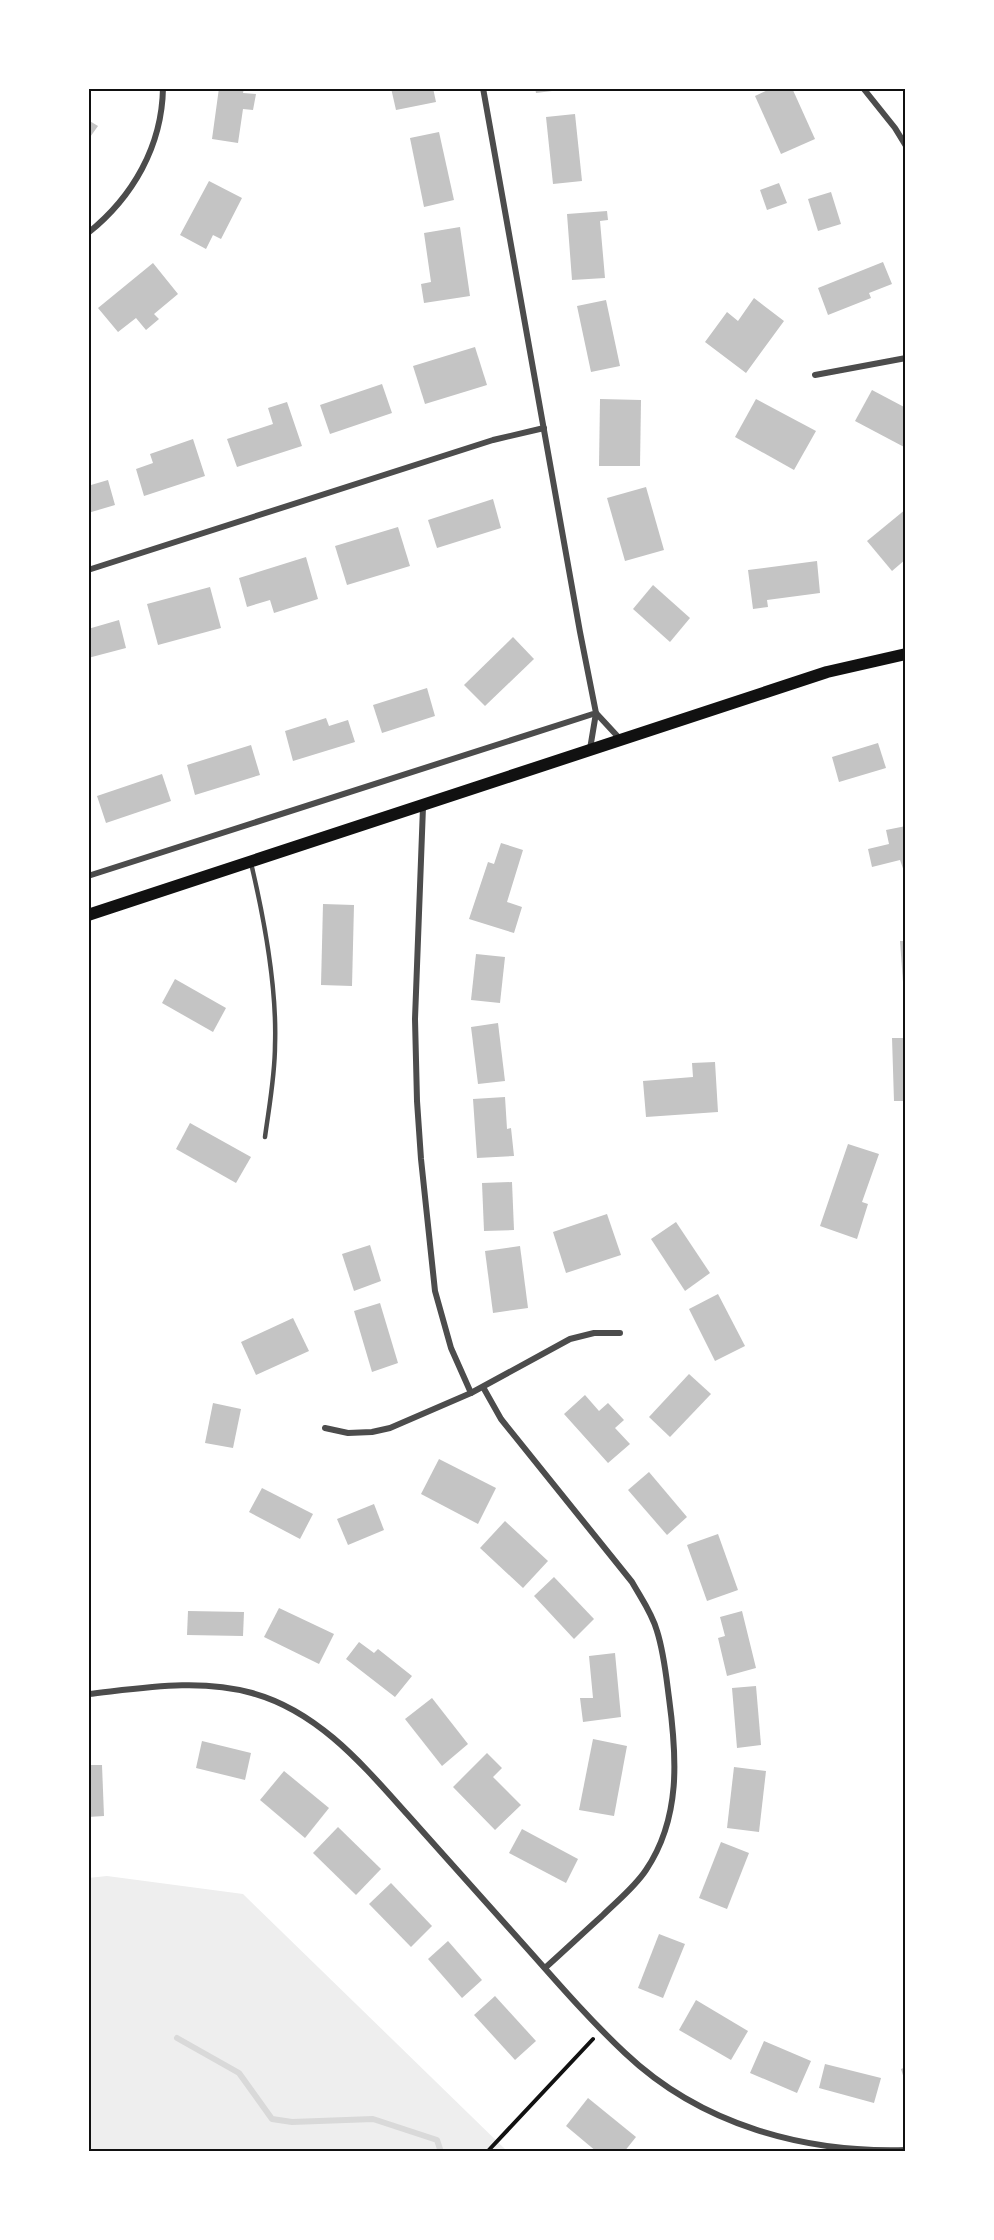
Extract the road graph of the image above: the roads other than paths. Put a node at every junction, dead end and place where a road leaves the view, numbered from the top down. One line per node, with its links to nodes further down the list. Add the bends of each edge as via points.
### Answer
1 (163, 88): 5 (street, via 160,122 139,177 122,201)
2 (483, 88): 8 (street)
3 (863, 88): 4 (street)
4 (906, 146)
5 (88, 233)
6 (906, 358): 7 (street)
7 (815, 375)
8 (544, 428): 9 (street, via 493,440); 11 (street)
9 (88, 570)
10 (906, 654): 12 (main road, via 827,672)
11 (596, 713): 12 (street); 13 (street); 16 (street)
12 (622, 740): 13 (main road)
13 (590, 751): 14 (main road)
14 (423, 807): 15 (main road); 21 (street, via 415,1020 421,1159 435,1291 451,1348)
15 (251, 862): 17 (main road); 18 (lane, via 272,981 275,1024)
16 (88, 876)
17 (88, 915)
18 (265, 1137)
19 (620, 1333): 20 (street, via 570,1339)
20 (483, 1387): 21 (street); 24 (street, via 501,1419 645,1602 664,1658 672,1718 674,1790 660,1845 628,1891)
21 (471, 1393): 22 (street, via 390,1428 348,1432)
22 (325, 1428)
23 (88, 1694): 24 (street, via 178,1684 217,1686 252,1692 308,1718 372,1776)
24 (544, 1968): 25 (street, via 627,2055 664,2085 702,2108 744,2126 830,2148)
25 (906, 2150)

